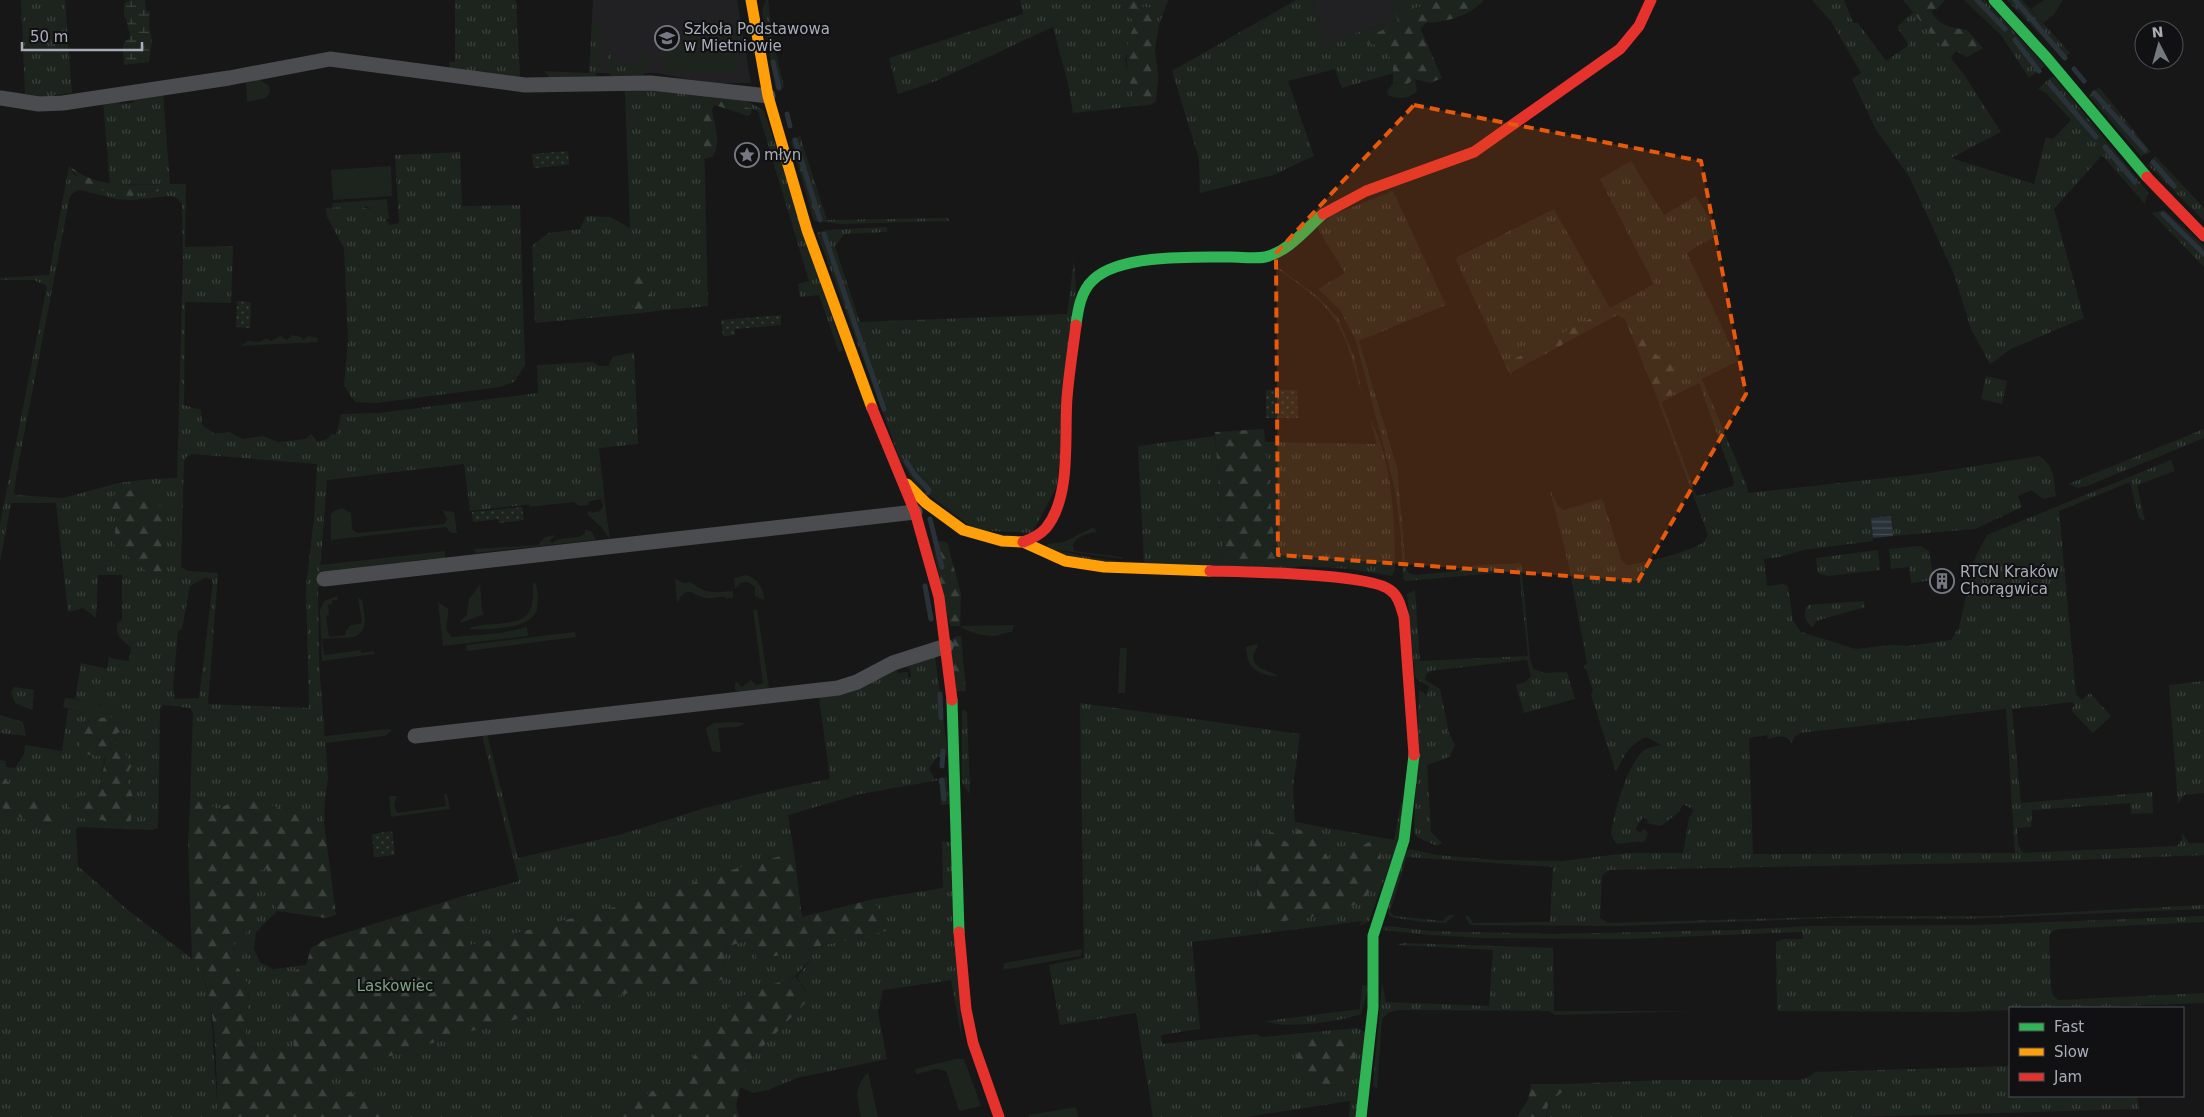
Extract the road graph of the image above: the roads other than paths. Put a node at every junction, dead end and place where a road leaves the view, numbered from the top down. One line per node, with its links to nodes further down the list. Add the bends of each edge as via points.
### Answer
1 (751, 0): 4 (street)
2 (1651, 0): 9 (street, via 1643,21 1620,49 1474,152 1384,183 1342,203 1323,214 1276,253 1148,260 1114,267 1092,280 1084,288 1078,308 1058,503 1046,528)
3 (1994, 0): 6 (street, via 2020,26 2154,184)
4 (768, 96): 5 (street, via 651,83 525,84 330,59 62,103 38,104); 7 (street, via 807,230 851,356)
5 (0, 98)
6 (2204, 236)
7 (902, 479): 8 (street); 9 (street, via 926,503 962,530 1002,541)
8 (915, 512): 10 (street); 11 (street, via 939,597)
9 (1023, 542): 14 (street, via 1065,561 1085,565 1355,579 1380,584 1398,599 1404,617 1414,741 1413,770 1404,840 1375,927 1372,1008)
10 (324, 578)
11 (946, 646): 12 (street, via 893,663 838,688); 13 (street, via 952,703 962,975 972,1043)
12 (415, 736)
13 (999, 1117)
14 (1361, 1117)

